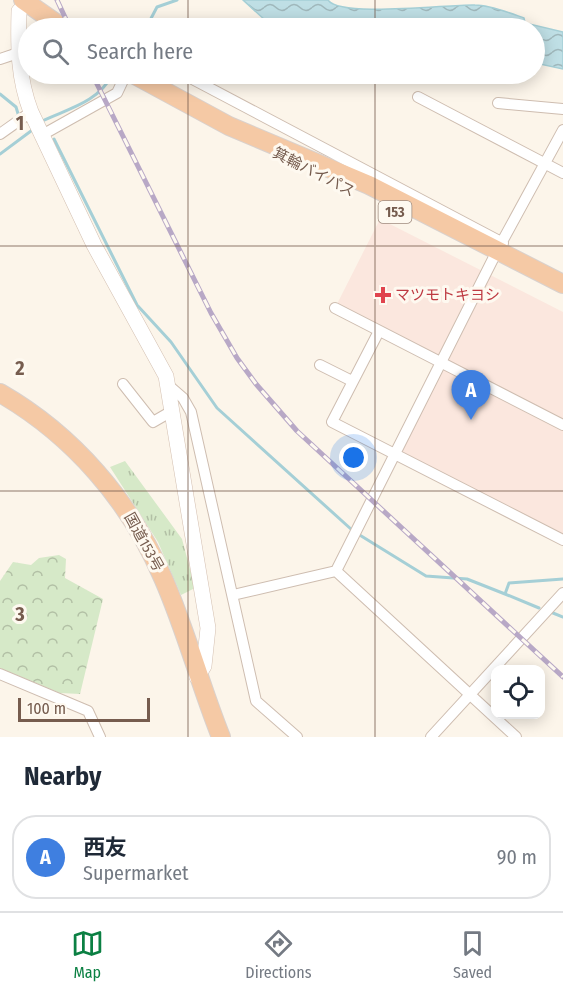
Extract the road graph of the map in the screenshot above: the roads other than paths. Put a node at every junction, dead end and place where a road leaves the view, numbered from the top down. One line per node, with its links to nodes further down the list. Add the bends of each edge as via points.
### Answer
1 (21, 5): 2 (highway)
2 (48, 18)
3 (18, 53): 4 (street)
4 (0, 59)
5 (23, 84): 12 (main road)
6 (121, 84): 12 (street, via 117,93)
7 (150, 84): 17 (highway, 箕輪バイパス / 153, via 233,131)
8 (201, 84): 17 (street)
9 (418, 97): 15 (street)
10 (498, 103): 11 (street)
11 (563, 109)
12 (36, 123): 14 (street); 26 (main road, via 115,284 159,358)
13 (563, 130): 15 (street)
14 (0, 134)
15 (544, 163): 16 (street); 17 (street)
16 (563, 173)
17 (498, 252): 18 (highway, 箕輪バイパス / 153); 19 (highway, 箕輪バイパス / 153); 22 (street)
18 (563, 284)
19 (563, 296)
20 (335, 308): 21 (street)
21 (379, 331): 22 (street); 24 (street)
22 (442, 362): 29 (street); 30 (street)
23 (320, 365): 24 (street)
24 (352, 381): 30 (street, via 332,422)
25 (123, 384): 28 (street, via 153,422)
26 (168, 385): 28 (main road); 34 (street, via 191,412)
27 (0, 393): 36 (highway, 国道153号, via 68,443 124,506 165,581)
28 (172, 411): 36 (main road, via 208,628 204,666)
29 (563, 425)
30 (397, 453): 31 (street); 32 (street)
31 (563, 540)
32 (336, 571): 34 (street); 37 (street)
33 (563, 593): 37 (street)
34 (233, 595): 40 (street, via 256,701)
35 (0, 674): 38 (street, via 88,711)
36 (197, 677): 39 (highway, 国道153号)
37 (469, 695): 41 (street); 42 (street)
38 (100, 737)
39 (221, 737)
40 (297, 737)
41 (431, 737)
42 (516, 737)

